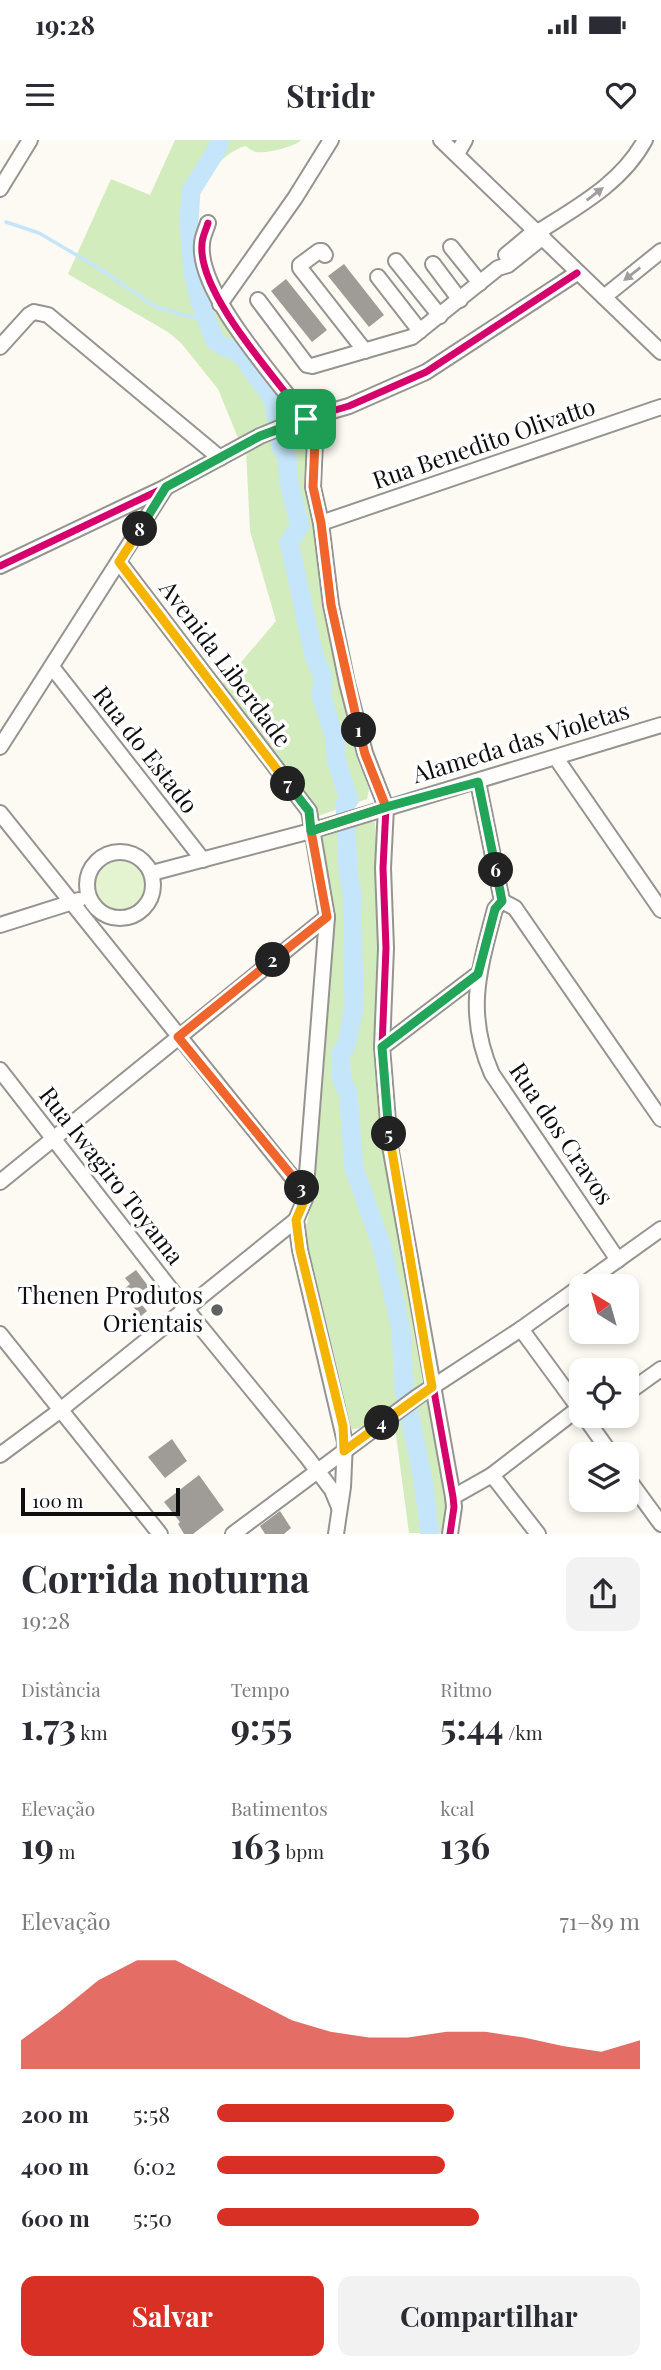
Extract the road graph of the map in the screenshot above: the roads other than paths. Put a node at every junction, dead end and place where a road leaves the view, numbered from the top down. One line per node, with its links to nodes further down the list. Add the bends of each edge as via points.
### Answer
1 (30, 140): 7 (street)
2 (331, 140): 24 (street)
3 (441, 140): 6 (street)
4 (465, 140): 6 (street)
5 (645, 140): 10 (street, one-way to 5, via 618,175)
6 (457, 154): 8 (street)
7 (0, 189)
8 (522, 217): 10 (street); 11 (street)
9 (208, 223): 24 (street, via 201,245 203,261)
10 (539, 233): 11 (street); 17 (street, via 508,265); 18 (street)
11 (521, 241): 17 (street)
12 (451, 247): 20 (street)
13 (661, 251): 21 (street, one-way to 21)
14 (326, 255): 28 (street, via 318,251 300,268)
15 (396, 261): 25 (street)
16 (433, 264): 23 (street)
17 (498, 268): 20 (street)
18 (577, 273): 21 (street); 31 (street, via 426,372 349,406)
19 (378, 277): 26 (street)
20 (480, 284): 23 (street)
21 (604, 297): 29 (street)
22 (258, 300): 28 (street, via 309,367)
23 (460, 300): 25 (street)
24 (220, 304): 31 (street)
25 (440, 316): 26 (street)
26 (420, 331): 28 (street)
27 (0, 347): 32 (street, via 25,318 34,312 48,315)
28 (365, 351)
29 (661, 352)
30 (661, 407): 34 (street, Rua Benedito Olivatto)
31 (306, 419): 32 (street, via 260,436); 34 (street, via 315,441 313,487)
32 (220, 458): 33 (street)
33 (166, 487): 35 (street); 36 (street)
34 (321, 523): 42 (street, via 347,683)
35 (119, 562): 37 (street); 44 (street, Avenida Liberdade, via 309,811)
36 (0, 566)
37 (52, 667): 39 (street); 45 (street, Rua do Estado)
38 (661, 725): 40 (street, Alameda das Violetas)
39 (0, 747)
40 (556, 758): 41 (street, Alameda das Violetas); 50 (street)
41 (478, 782): 42 (street, Alameda das Violetas); 48 (street)
42 (380, 809): 44 (street, Alameda das Violetas); 55 (street, via 386,948)
43 (0, 813): 49 (street)
44 (311, 831): 45 (street, Alameda das Violetas); 51 (street, Avenida Liberdade)
45 (203, 860): 46 (street, Alameda das Violetas)
46 (152, 873): 47 (street, via 151,898 132,916 107,915); 47 (street, via 134,854 108,853 90,871)
47 (89, 897): 49 (street)
48 (502, 901): 53 (street, Rua dos Cravos, via 495,909); 57 (street, via 515,908)
49 (72, 903): 52 (street); 54 (street)
50 (661, 910)
51 (327, 917): 54 (street); 60 (street, Avenida Liberdade)
52 (0, 925)
53 (478, 974): 55 (street); 63 (street, Rua dos Cravos, via 476,1015 492,1074)
54 (178, 1037): 58 (street); 60 (street)
55 (382, 1047): 69 (street, via 390,1146)
56 (0, 1070): 58 (street, Rua Iwagiro Toyama)
57 (661, 1119)
58 (53, 1138): 59 (street); 64 (street, Rua Iwagiro Toyama)
59 (0, 1182)
60 (304, 1192): 61 (street, Avenida Liberdade)
61 (296, 1220): 64 (street); 73 (street, Avenida Liberdade, via 304,1274 343,1426)
62 (661, 1229): 63 (street)
63 (618, 1260): 65 (street)
64 (186, 1309): 71 (street); 75 (street, Rua Iwagiro Toyama)
65 (521, 1329): 69 (street); 70 (street)
66 (0, 1334): 71 (street)
67 (661, 1368): 68 (street)
68 (639, 1384)
69 (432, 1387): 73 (street); 78 (street)
70 (569, 1392)
71 (60, 1409): 74 (street); 81 (street)
72 (569, 1425): 76 (street)
73 (344, 1451): 75 (street); 79 (street, Avenida Liberdade)
74 (1, 1453)
75 (319, 1472): 79 (street, Rua Iwagiro Toyama); 82 (street)
76 (492, 1475): 78 (street); 85 (street)
77 (639, 1492): 80 (street)
78 (453, 1497): 84 (street)
79 (339, 1509): 83 (street, Avenida Liberdade)
80 (659, 1517)
81 (160, 1534)
82 (233, 1534)
83 (336, 1534)
84 (450, 1534)
85 (538, 1534)

